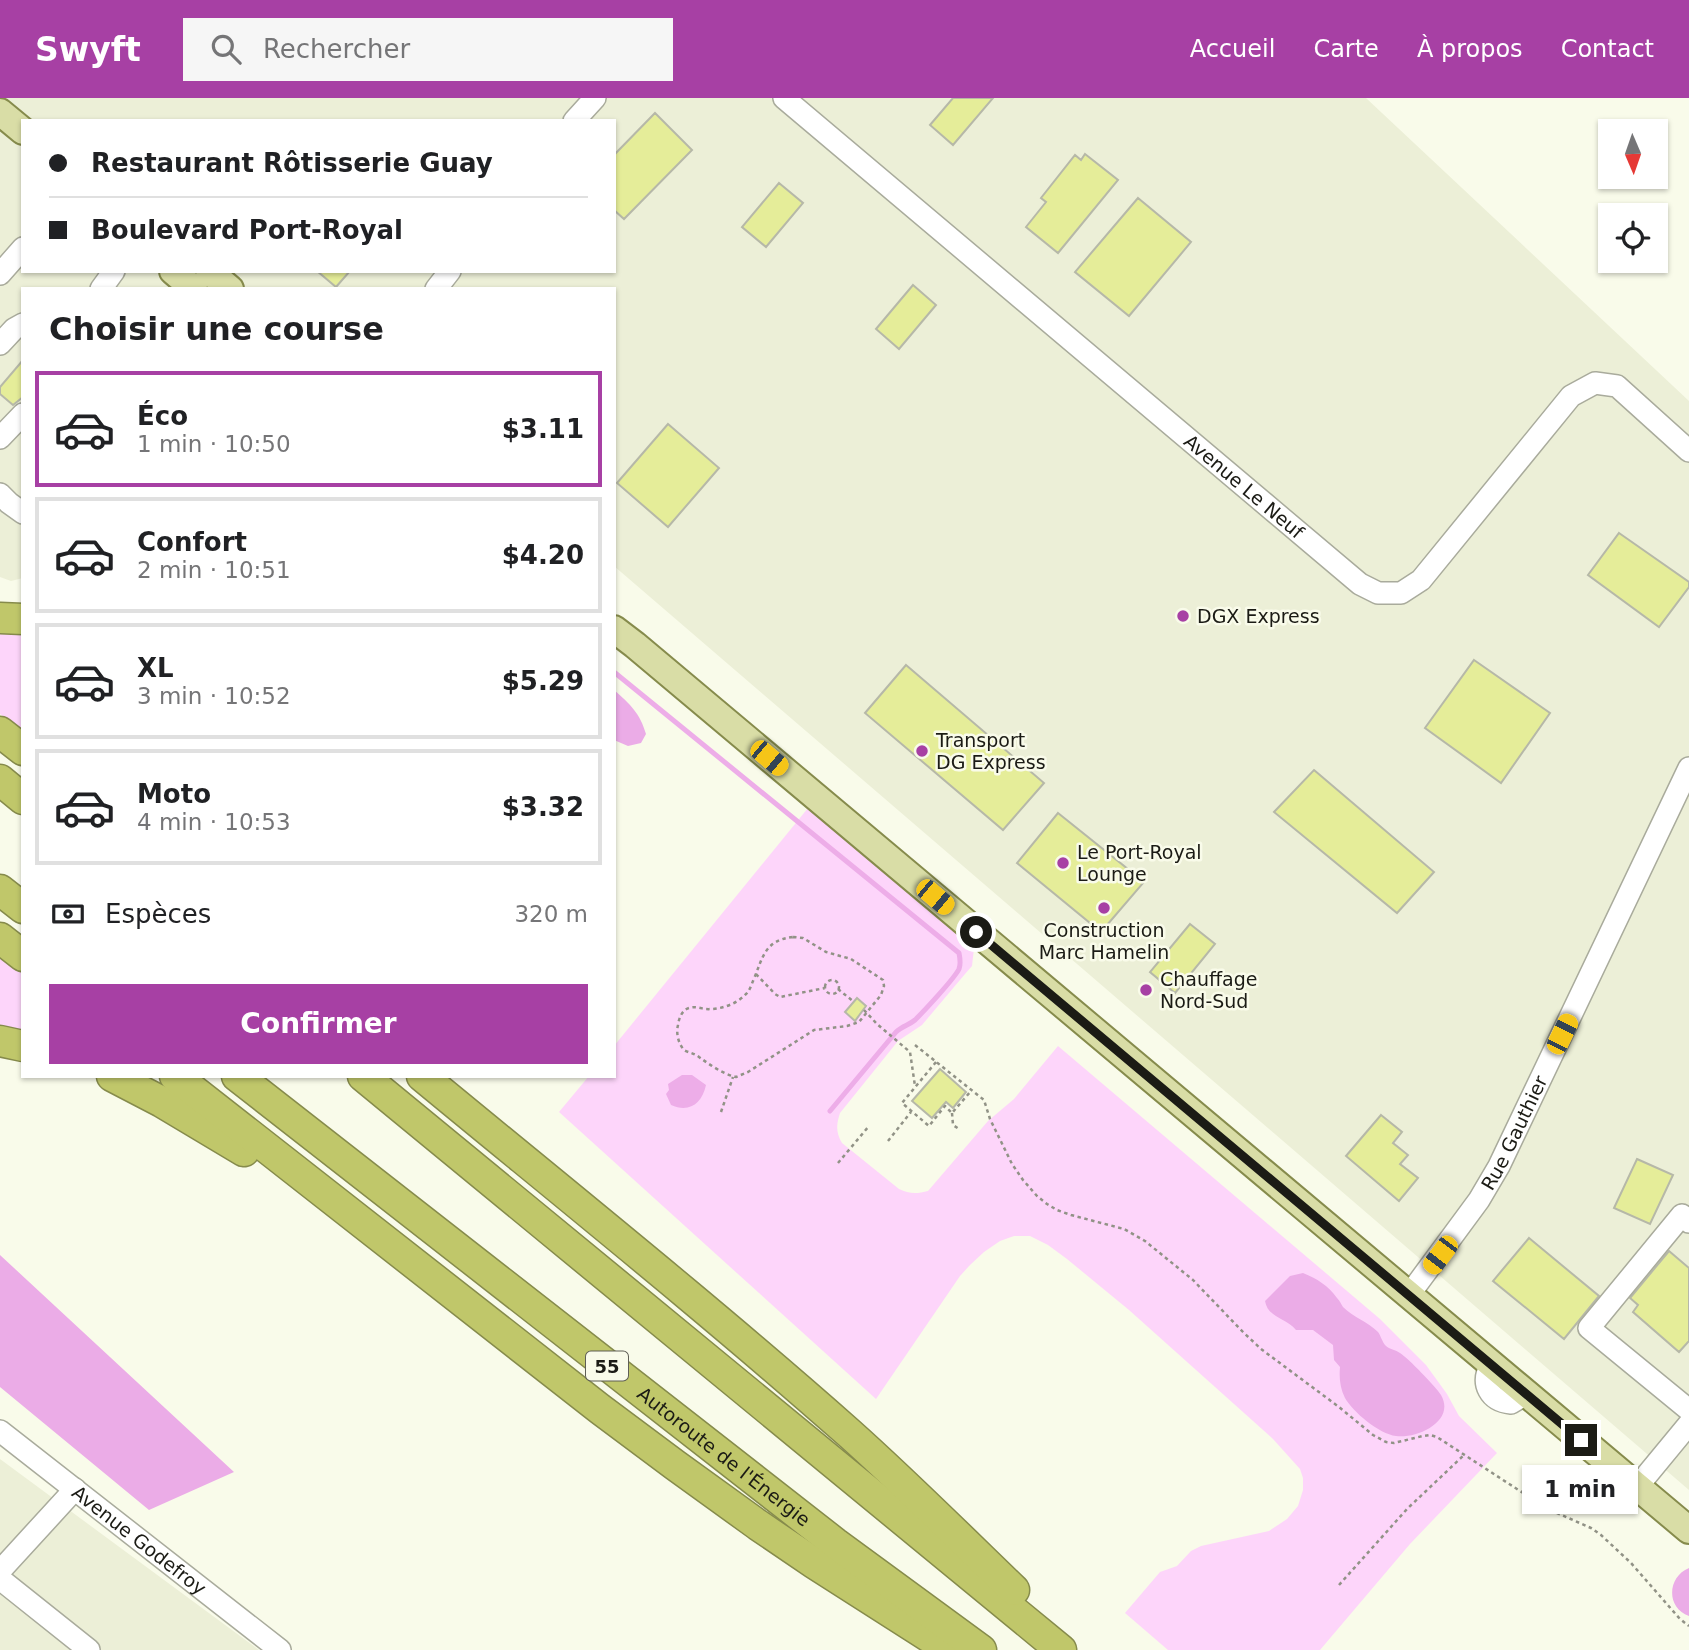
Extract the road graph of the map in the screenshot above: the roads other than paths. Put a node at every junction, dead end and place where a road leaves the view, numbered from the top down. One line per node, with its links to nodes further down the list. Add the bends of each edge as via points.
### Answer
1 (595, 98): 4 (street)
2 (784, 98): 18 (street, Avenue Le Neuf, via 1360,584 1378,593 1401,593 1421,580 1571,396 1595,383 1617,386)
3 (0, 113): 5 (main road)
4 (576, 119)
5 (21, 129)
6 (21, 250): 10 (street)
7 (175, 273): 11 (main road)
8 (211, 273): 12 (main road)
9 (448, 273): 13 (street)
10 (0, 274)
11 (192, 287)
12 (228, 287)
13 (438, 287)
14 (21, 325): 15 (street)
15 (0, 344)
16 (21, 416): 17 (street)
17 (0, 438)
18 (1689, 451)
19 (0, 618): 20 (highway)
20 (21, 619)
21 (616, 629): 42 (main road)
22 (0, 732): 23 (highway)
23 (21, 748)
24 (1689, 768): 42 (street, Rue Gauthier, via 1499,1166)
25 (0, 780): 26 (highway)
26 (21, 797)
27 (0, 890): 28 (highway)
28 (21, 906)
29 (0, 938): 30 (highway)
30 (21, 954)
31 (0, 1041): 32 (highway)
32 (21, 1046)
33 (116, 1078): 40 (highway)
34 (177, 1078): 40 (highway)
35 (240, 1078): 54 (highway, Autoroute de l'Énergie / 55, via 835,1543)
36 (365, 1078): 55 (highway)
37 (424, 1078): 39 (highway)
38 (442, 1078): 39 (highway)
39 (486, 1129): 56 (highway, via 852,1435)
40 (342, 1207): 53 (highway, via 703,1486)
41 (1689, 1222): 43 (street, via 1682,1215 1589,1328)
42 (1409, 1296): 46 (main road)
43 (1689, 1410)
44 (1689, 1424): 46 (street)
45 (0, 1431): 47 (street, Avenue Godefroy)
46 (1637, 1487): 48 (main road)
47 (75, 1489): 49 (street); 52 (street, Avenue Godefroy)
48 (1689, 1530)
49 (0, 1571)
50 (0, 1579): 51 (street)
51 (89, 1650)
52 (280, 1650)
53 (950, 1650)
54 (981, 1650)
55 (1061, 1650)
56 (1078, 1650)

